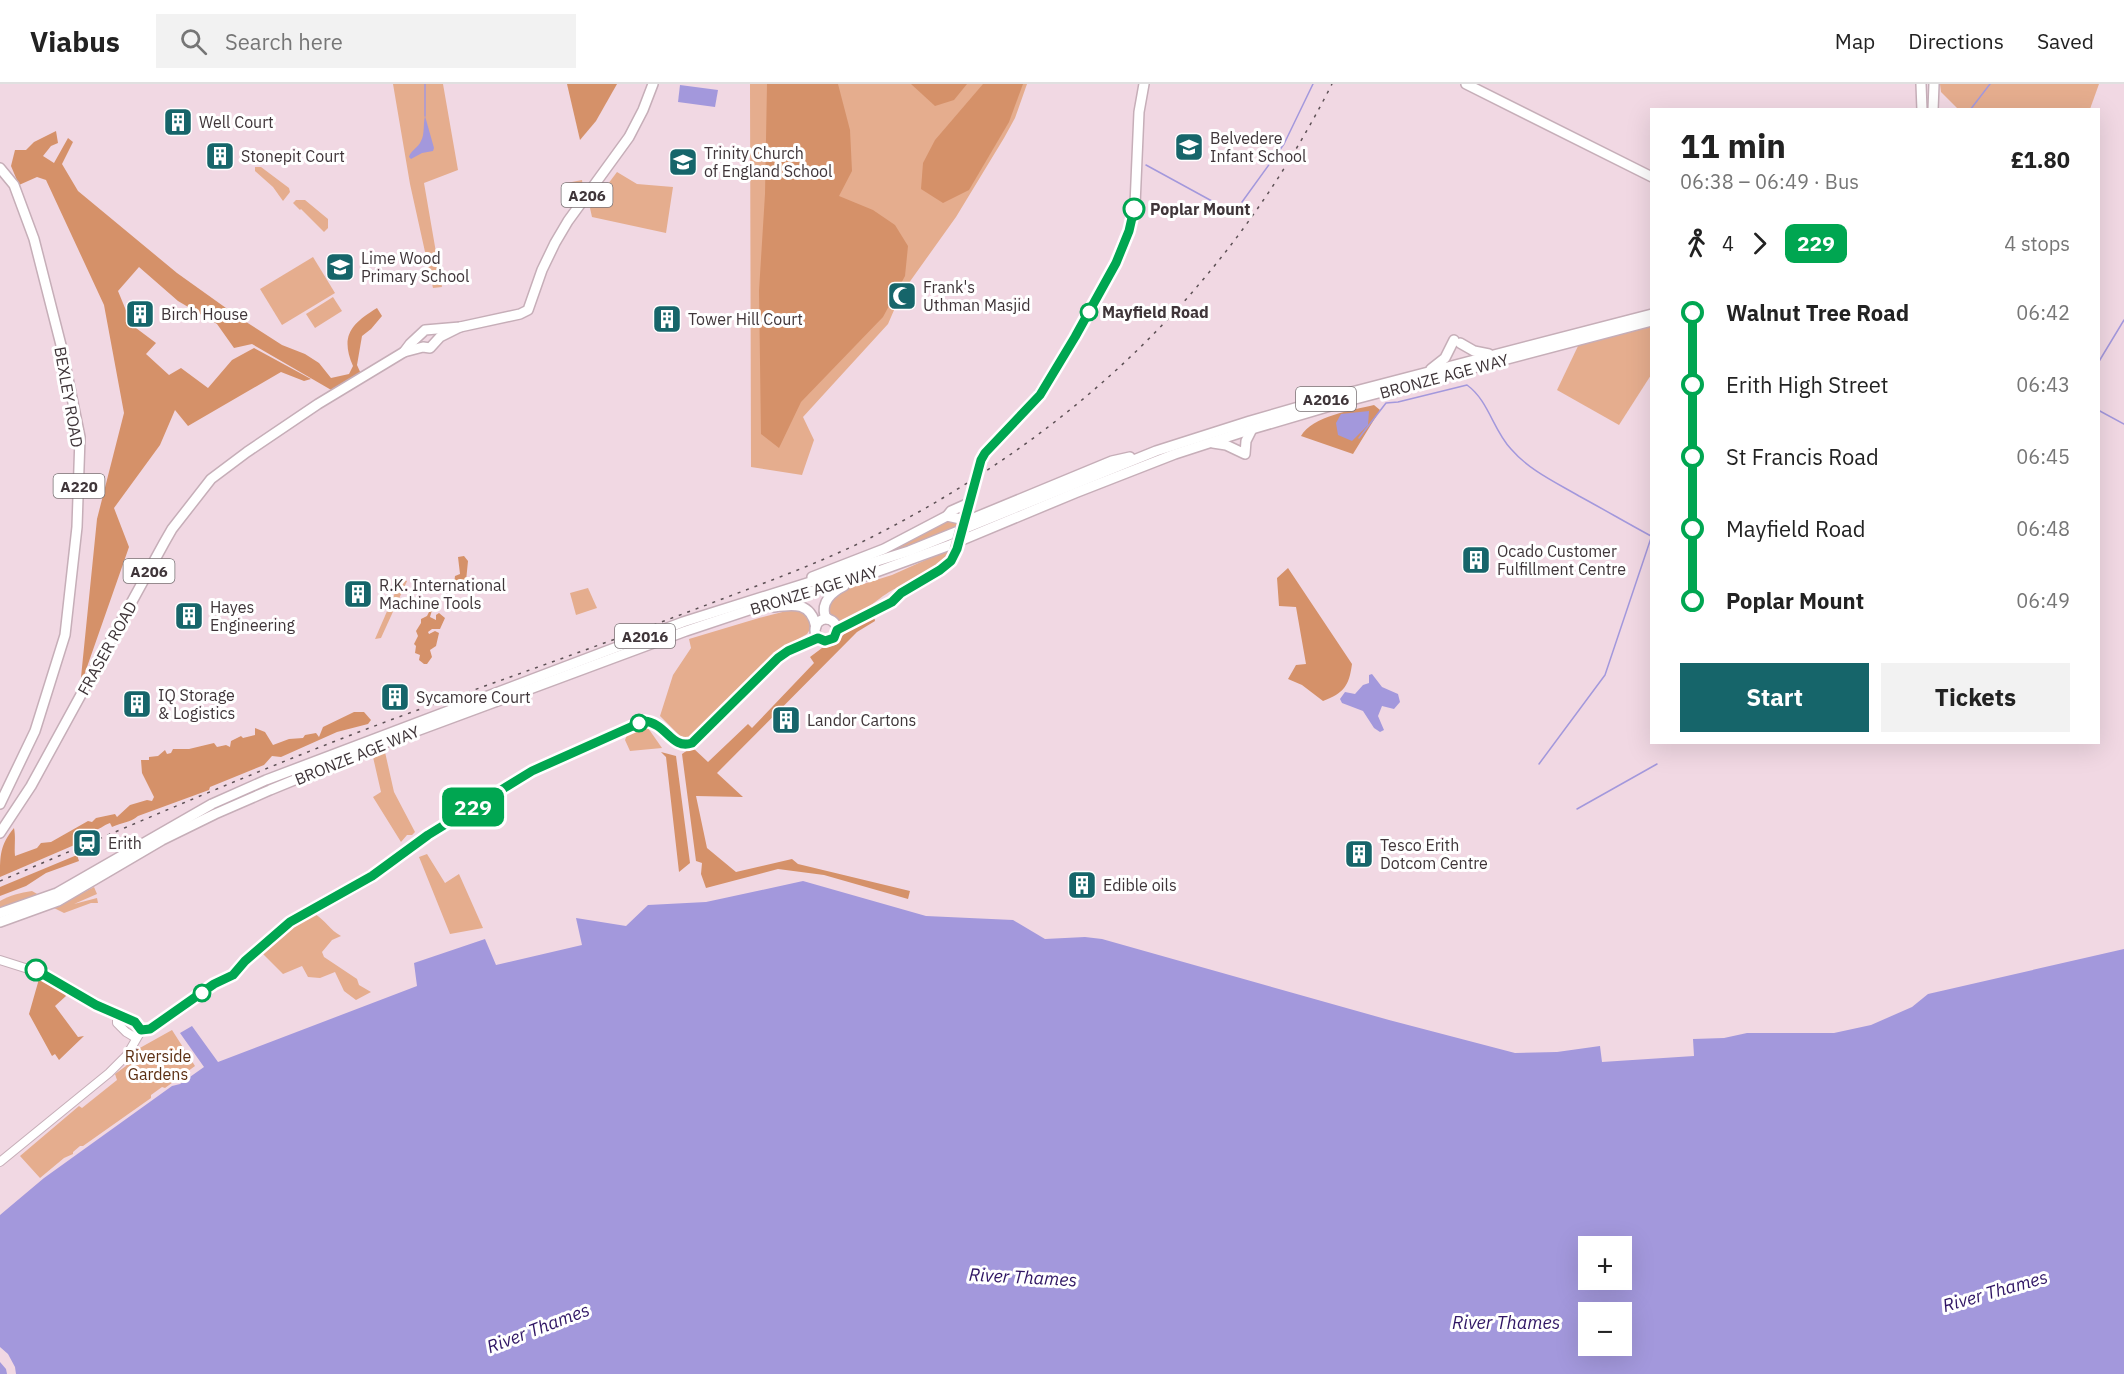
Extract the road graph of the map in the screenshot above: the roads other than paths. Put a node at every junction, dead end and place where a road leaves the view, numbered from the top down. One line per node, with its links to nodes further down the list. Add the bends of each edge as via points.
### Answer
1 (653, 84): 12 (main road, FRASER ROAD / A206, via 629,137 555,243 528,310)
2 (1144, 84): 23 (main road, bridge, via 1135,205 1116,263 1040,395 985,453)
3 (1466, 84): 9 (main road)
4 (1921, 84): 6 (main road)
5 (1934, 84): 7 (main road)
6 (1922, 108)
7 (1933, 108)
8 (0, 168): 35 (main road, BEXLEY ROAD / A220, via 14,185 34,239 80,437 77,527 65,635 35,731)
9 (1650, 176)
10 (1650, 315): 18 (main road, BRONZE AGE WAY / A2016)
11 (1650, 322): 20 (main road, BRONZE AGE WAY / A2016)
12 (460, 327): 13 (main road, FRASER ROAD / A206); 15 (main road, FRASER ROAD / A206)
13 (432, 331): 14 (main road, FRASER ROAD / A206, via 425,330); 15 (main road)
14 (419, 337): 16 (main road); 17 (main road, FRASER ROAD / A206)
15 (436, 341): 16 (main road, FRASER ROAD / A206, via 432,347)
16 (423, 347): 17 (main road, FRASER ROAD / A206)
17 (404, 352): 36 (main road, FRASER ROAD / A206, via 271,435 211,479 199,493 164,543 31,786)
18 (1492, 355): 19 (main road, BRONZE AGE WAY / A2016); 19 (main road, via 1457,341 1445,358)
19 (1426, 372): 22 (main road, BRONZE AGE WAY / A2016, via 1250,421)
20 (1252, 429): 21 (main road, BRONZE AGE WAY / A2016); 21 (main road, via 1245,453)
21 (1210, 442): 27 (main road, BRONZE AGE WAY / A2016)
22 (1156, 452): 24 (main road, via 1112,461); 28 (main road, BRONZE AGE WAY / A2016, via 947,537)
23 (969, 501): 24 (main road); 25 (main road); 26 (main road)
24 (982, 514): 26 (main road)
25 (947, 516): 26 (main road); 28 (main road)
26 (963, 523): 32 (main road, bridge, via 957,549 945,566 892,602)
27 (865, 576): 29 (main road, BRONZE AGE WAY / A2016); 30 (main road, via 834,591 824,607)
28 (789, 590): 34 (main road, BRONZE AGE WAY / A2016, via 683,622)
29 (747, 611): 31 (main road, via 799,606 811,614); 34 (main road, BRONZE AGE WAY / A2016)
30 (828, 619): 31 (main road, BRONZE AGE WAY); 32 (main road, BRONZE AGE WAY)
31 (816, 627): 33 (main road)
32 (837, 630): 33 (main road, via 829,641)
33 (818, 638): 42 (street, via 778,658 692,743 674,741 654,722 644,721 532,771 417,841 372,876 290,922 233,975 214,984 154,1028)
34 (386, 739): 37 (main road, BRONZE AGE WAY / A2016, via 215,813)
35 (0, 804)
36 (0, 833)
37 (40, 904): 38 (main road, BRONZE AGE WAY / A2016); 39 (main road, BRONZE AGE WAY / A2016)
38 (0, 913)
39 (0, 922)
40 (0, 960): 41 (street, via 41,973)
41 (117, 1015): 42 (street, via 135,1022); 42 (street, via 117,1023 126,1032)
42 (138, 1034): 43 (street, via 127,1055 107,1075)
43 (0, 1162)

